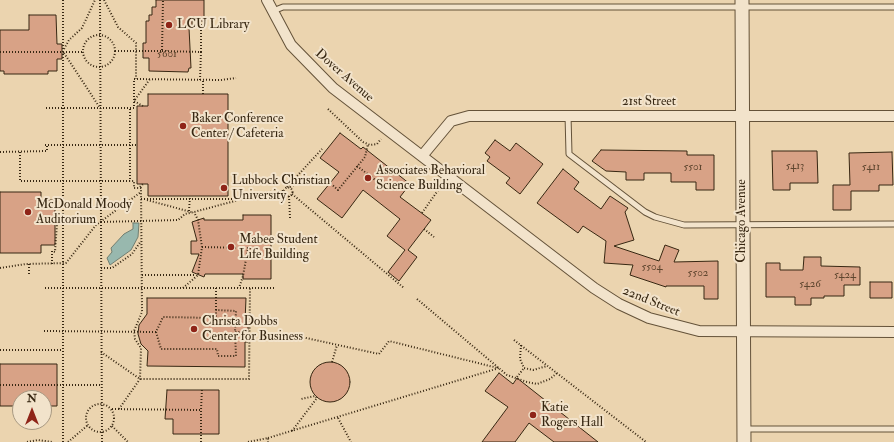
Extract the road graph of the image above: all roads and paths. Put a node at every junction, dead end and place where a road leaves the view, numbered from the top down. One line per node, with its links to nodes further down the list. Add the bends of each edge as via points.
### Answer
1 (63, 0): 14 (path)
2 (95, 0): 14 (path, via 82,28 69,40)
3 (100, 0): 11 (path)
4 (104, 0): 12 (path, via 118,27 136,43)
5 (163, 0): 17 (path)
6 (267, 0): 9 (street, Dover Avenue)
7 (742, 4): 8 (lane); 9 (lane, via 283,7); 33 (street, Chicago Avenue)
8 (894, 7)
9 (272, 11): 44 (street, Dover Avenue, via 291,45 320,77)
10 (201, 24): 18 (path)
11 (100, 35): 15 (path, via 88,40); 16 (path, via 112,41); 19 (path)
12 (136, 51): 16 (path); 17 (path); 21 (path)
13 (0, 52): 14 (path)
14 (63, 52): 15 (path); 28 (path); 29 (path)
15 (83, 52): 19 (path, via 89,64)
16 (115, 52): 19 (path, via 109,64)
17 (162, 52): 18 (path)
18 (201, 52): 23 (path)
19 (100, 67): 29 (path)
20 (236, 78): 23 (path)
21 (136, 79): 22 (path); 25 (path)
22 (150, 79): 23 (path); 25 (path)
23 (202, 80): 24 (path)
24 (203, 94)
25 (134, 101): 26 (path); 30 (path, via 134,108)
26 (143, 106)
27 (46, 108): 28 (path)
28 (63, 108): 29 (path); 37 (path)
29 (101, 108): 30 (path); 38 (path)
30 (130, 108): 39 (path)
31 (328, 109): 36 (path)
32 (568, 115): 33 (street, 21st Street); 44 (street, 21st Street, via 455,118 446,125); 69 (lane, via 569,154 645,212 655,218 684,225)
33 (742, 116): 34 (street, 21st Street); 69 (street, Chicago Avenue)
34 (894, 116)
35 (381, 139): 36 (path, via 377,144)
36 (368, 144): 45 (path)
37 (63, 145): 38 (path); 43 (path, via 46,145 47,151); 46 (path)
38 (101, 145): 39 (path); 47 (path)
39 (130, 145): 40 (path); 48 (path)
40 (137, 145)
41 (322, 149): 52 (path)
42 (0, 152): 43 (path)
43 (20, 152): 46 (path, via 20,181)
44 (422, 156): 102 (street, 22nd Street, via 594,288 619,304 649,318 683,328)
45 (357, 166): 49 (path); 52 (path, via 338,190 329,182)
46 (63, 181): 47 (path); 67 (path)
47 (101, 181): 48 (path); 66 (path)
48 (130, 181): 53 (path, via 134,181 134,188)
49 (378, 182)
50 (143, 184): 53 (path)
51 (441, 186): 63 (path)
52 (289, 187): 54 (path); 56 (path)
53 (139, 188): 55 (path)
54 (283, 191): 58 (path); 61 (path)
55 (141, 192): 59 (path); 66 (path)
56 (292, 194): 58 (path); 91 (path)
57 (190, 196): 60 (path)
58 (289, 196): 64 (path)
59 (142, 199): 60 (path); 62 (path); 65 (path)
60 (190, 199): 61 (path); 62 (path)
61 (240, 199): 62 (path)
62 (192, 212): 65 (path, via 178,220); 73 (path, via 198,220)
63 (422, 213)
64 (290, 218)
65 (141, 220): 66 (path); 72 (path)
66 (101, 222): 76 (path); 78 (path)
67 (63, 223): 75 (path, via 56,224); 76 (path)
68 (894, 224): 69 (lane)
69 (742, 225): 102 (street, Chicago Avenue)
70 (424, 229): 71 (path)
71 (434, 237)
72 (142, 240): 78 (path, via 132,254 112,268); 79 (path)
73 (202, 247): 80 (path); 88 (path, via 248,248)
74 (29, 264): 75 (path); 77 (path); 81 (path)
75 (52, 264): 76 (path)
76 (63, 264): 83 (path)
77 (0, 268)
78 (101, 268): 84 (path)
79 (142, 275): 80 (path); 85 (path)
80 (197, 275): 86 (path)
81 (29, 276)
82 (45, 288): 83 (path)
83 (63, 288): 84 (path); 95 (path)
84 (101, 288): 85 (path); 96 (path)
85 (142, 288): 86 (path); 97 (path, via 141,316)
86 (183, 288): 87 (path)
87 (216, 288): 88 (path); 93 (path)
88 (239, 288): 89 (path)
89 (250, 288): 90 (path); 100 (path)
90 (275, 288)
91 (404, 288)
92 (417, 299): 112 (path)
93 (216, 310): 98 (path, via 216,318 163,317); 99 (path, via 236,311)
94 (44, 331): 95 (path)
95 (63, 331): 96 (path); 108 (path)
96 (101, 331): 97 (path); 109 (path)
97 (134, 331): 98 (path); 116 (path, via 135,339 141,348)
98 (156, 332): 99 (path, via 161,349 217,349 218,356 236,356)
99 (235, 332): 100 (path)
100 (250, 332): 116 (path, via 249,379)
101 (894, 332): 102 (street, 22nd Street)
102 (743, 333): 132 (street, Chicago Avenue)
103 (297, 336): 105 (path)
104 (514, 340): 106 (path)
105 (337, 345): 110 (path); 112 (path, via 379,354 389,341)
106 (521, 345): 111 (path); 113 (path, via 520,359)
107 (0, 350): 108 (path)
108 (63, 350): 119 (path)
109 (101, 352): 116 (path); 118 (path)
110 (332, 362)
111 (547, 366): 113 (path, via 533,370); 114 (path)
112 (499, 368): 115 (path, via 508,375); 126 (path)
113 (524, 368): 115 (path)
114 (557, 373): 115 (path, via 537,384); 144 (path)
115 (517, 377)
116 (140, 379): 124 (path)
117 (0, 385): 119 (path)
118 (102, 385): 119 (path); 122 (path)
119 (63, 386): 136 (path)
120 (202, 388): 125 (path)
121 (301, 399): 131 (path, via 315,396 317,398)
122 (102, 404): 123 (path); 127 (path, via 94,405 88,410 85,419); 130 (path)
123 (112, 409): 124 (path); 128 (path)
124 (120, 409): 125 (path)
125 (201, 410): 140 (path)
126 (338, 418): 131 (path); 143 (path)
127 (88, 424): 130 (path, via 92,430); 137 (path)
128 (112, 426): 130 (path); 139 (path)
129 (894, 429): 132 (lane)
130 (102, 432): 138 (path)
131 (291, 432): 133 (path)
132 (744, 436)
133 (268, 438): 141 (path); 142 (path)
134 (27, 442): 135 (path)
135 (52, 442)
136 (63, 442)
137 (68, 442)
138 (102, 442)
139 (128, 442)
140 (201, 442)
141 (248, 442)
142 (268, 442)
143 (351, 442)
144 (646, 442)

